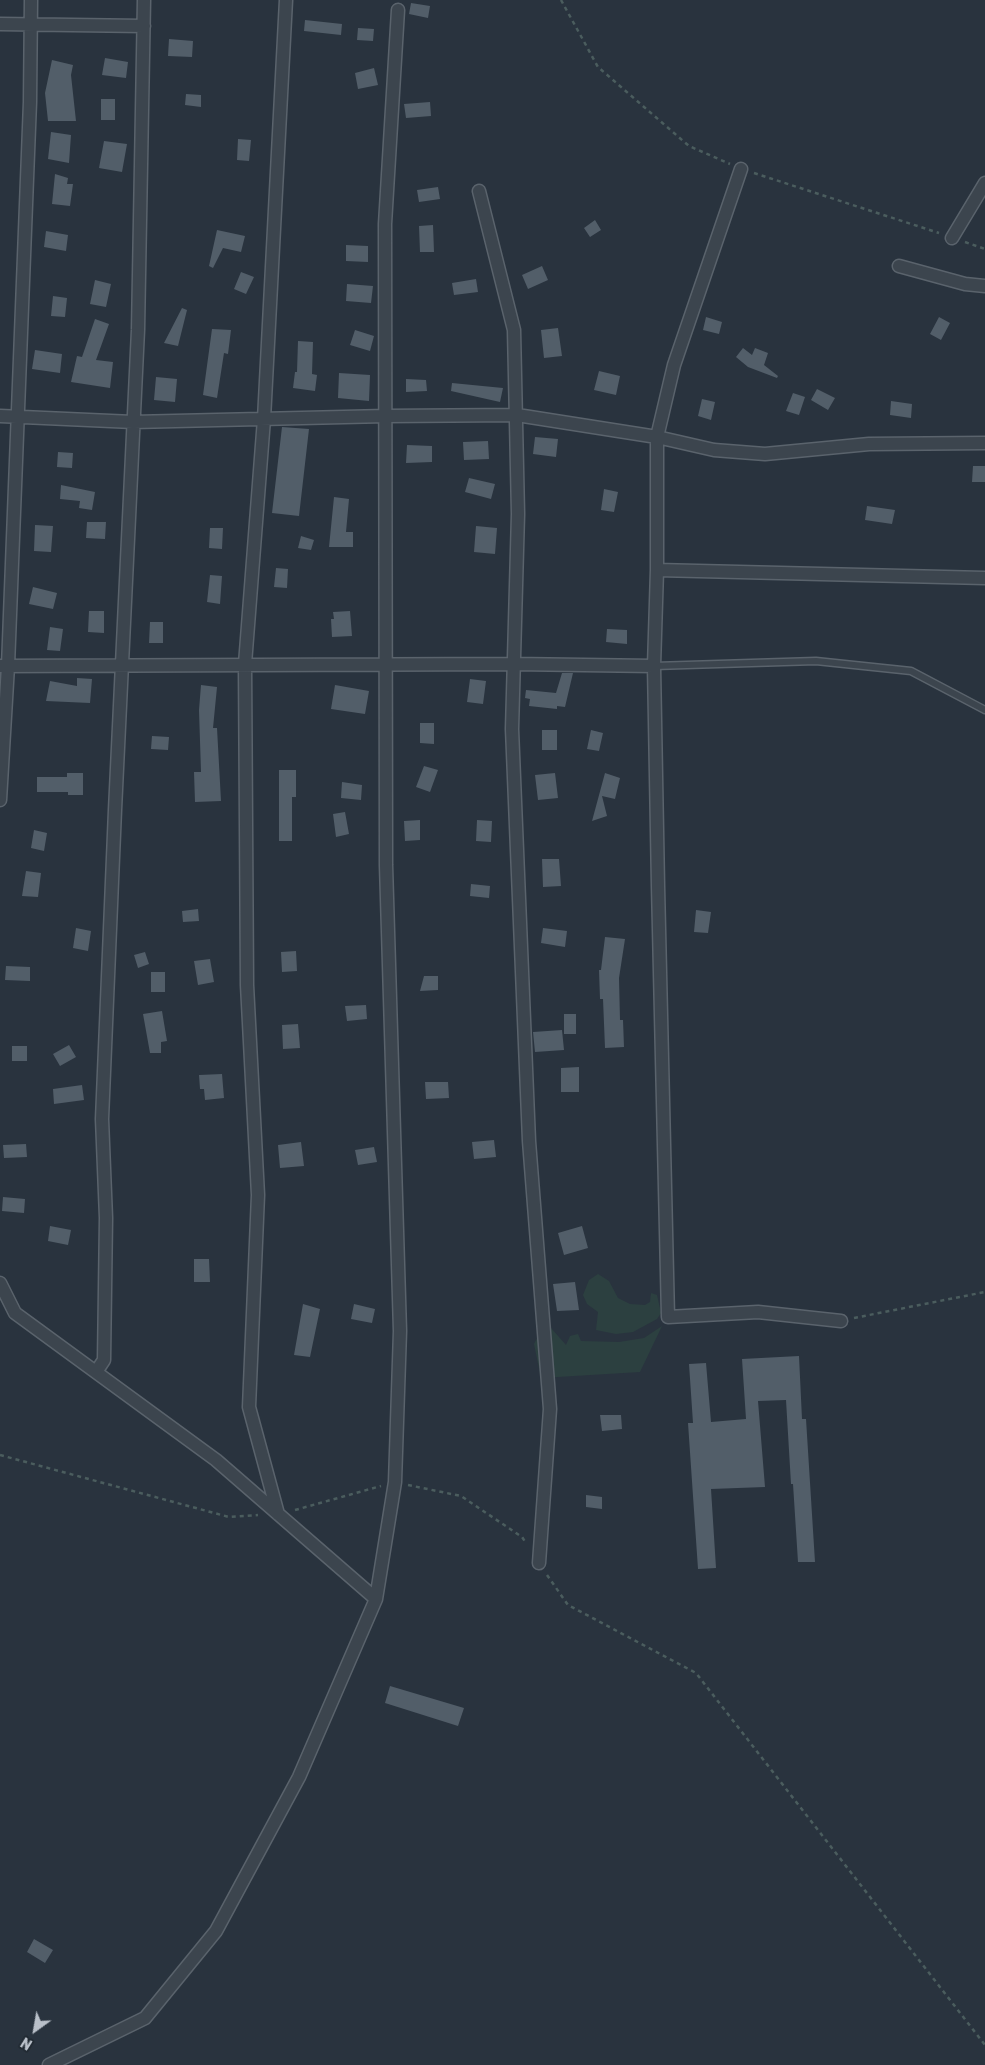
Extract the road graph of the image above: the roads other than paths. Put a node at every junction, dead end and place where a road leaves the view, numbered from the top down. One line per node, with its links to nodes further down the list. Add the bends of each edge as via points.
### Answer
1 (30, 0): 6 (street)
2 (144, 0): 7 (street)
3 (286, 0): 18 (street)
4 (398, 10): 16 (street, via 386,224)
5 (0, 24): 6 (street)
6 (30, 24): 7 (street); 17 (street, via 30,102)
7 (144, 26): 19 (street)
8 (741, 169): 20 (street, via 674,365)
9 (985, 183): 11 (street)
10 (479, 191): 14 (street, via 514,330)
11 (952, 238)
12 (900, 266): 13 (street, via 965,284)
13 (985, 286)
14 (517, 415): 16 (street); 20 (street); 27 (street)
15 (0, 416): 17 (street)
16 (386, 416): 18 (street); 26 (street)
17 (16, 417): 19 (street); 28 (street)
18 (264, 418): 19 (street); 25 (street)
19 (133, 422): 24 (street)
20 (657, 437): 21 (street, via 714,450 765,454 869,444); 22 (street)
21 (985, 443)
22 (657, 570): 23 (street); 29 (street)
23 (985, 578)
24 (121, 664): 25 (street); 28 (street); 34 (street, via 102,1119 106,1218 104,1360)
25 (245, 664): 26 (street); 35 (street, via 247,985 258,1195 249,1407)
26 (386, 664): 27 (street); 37 (street, via 386,865 400,1331 395,1482)
27 (514, 664): 29 (street); 36 (street, via 512,729 529,1141 550,1409)
28 (4, 666): 31 (street)
29 (654, 666): 30 (lane, via 816,661 911,671); 33 (street, via 668,1317 758,1312)
30 (985, 710)
31 (0, 800)
32 (0, 1283): 34 (street, via 15,1314)
33 (840, 1321)
34 (96, 1372): 35 (street, via 216,1460)
35 (278, 1514): 37 (street)
36 (539, 1563)
37 (376, 1599): 38 (street, via 299,1777 216,1931 145,2018)
38 (49, 2065)

